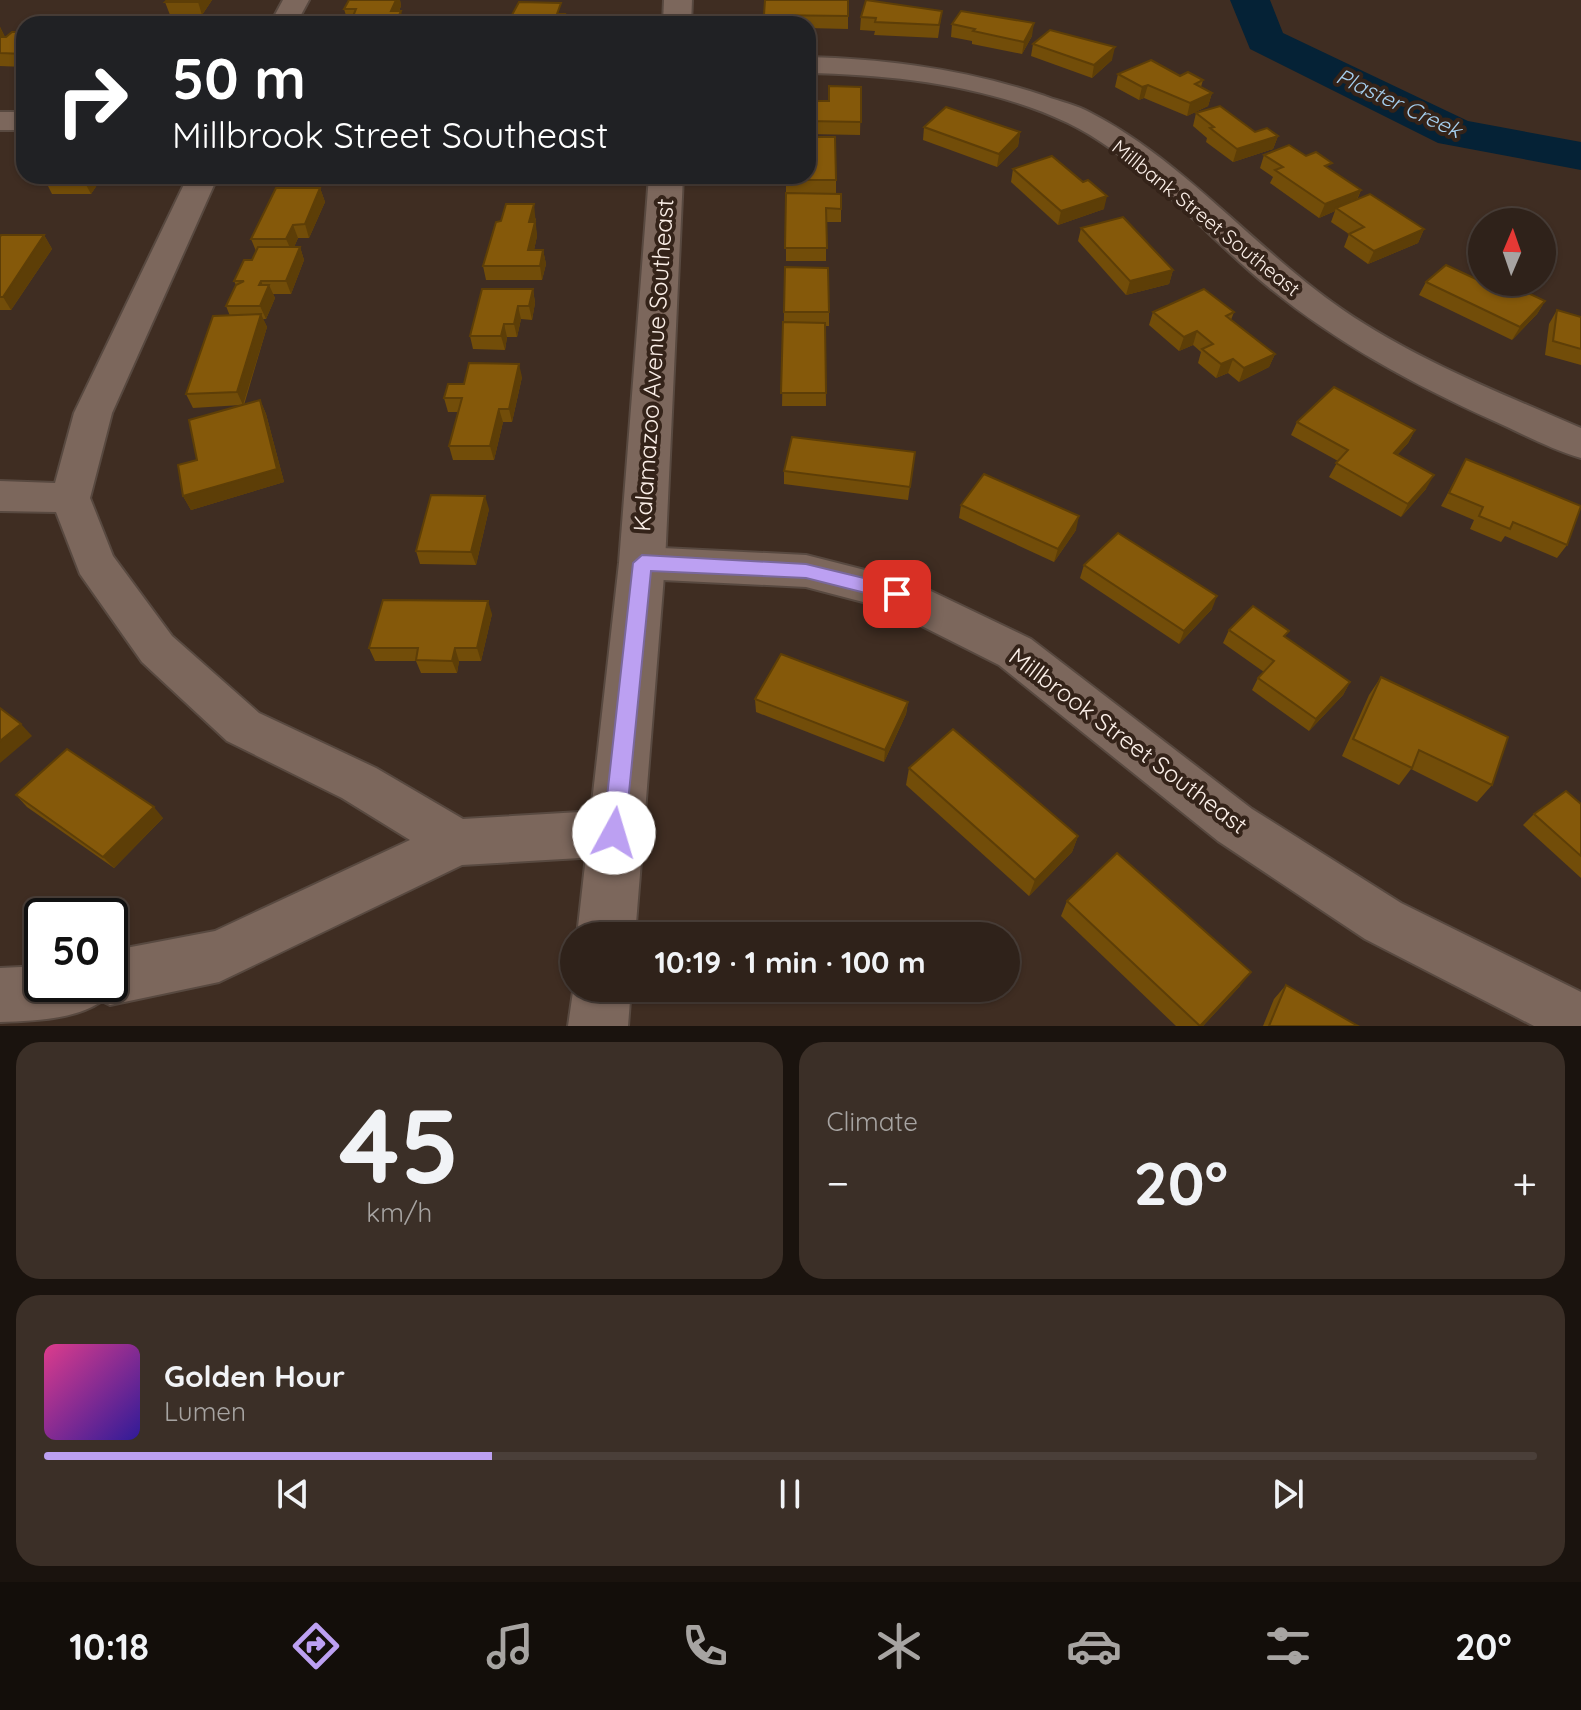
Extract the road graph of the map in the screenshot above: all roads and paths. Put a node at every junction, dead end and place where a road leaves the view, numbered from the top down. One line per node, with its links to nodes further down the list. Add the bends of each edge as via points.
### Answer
1 (816, 65): 4 (street, Millbank Street Southeast, via 928,71 998,88 1083,120 1332,319 1448,385)
2 (199, 184): 6 (street, via 93,413)
3 (666, 184): 7 (main road, Kalamazoo Avenue Southeast)
4 (1581, 444)
5 (0, 496): 6 (street)
6 (70, 498): 9 (street, via 95,563 157,649 243,727 359,783)
7 (642, 563): 8 (main road, Kalamazoo Avenue Southeast); 15 (street, Millbrook Street Southeast, via 806,571 910,600 1015,652 1235,825 1383,921)
8 (614, 833): 9 (street); 10 (main road, Kalamazoo Avenue Southeast)
9 (458, 842): 11 (street, via 219,956)
10 (607, 922)
11 (128, 974)
12 (24, 994): 13 (street)
13 (0, 995)
14 (601, 1002): 16 (main road)
15 (1581, 1021)
16 (598, 1026)

